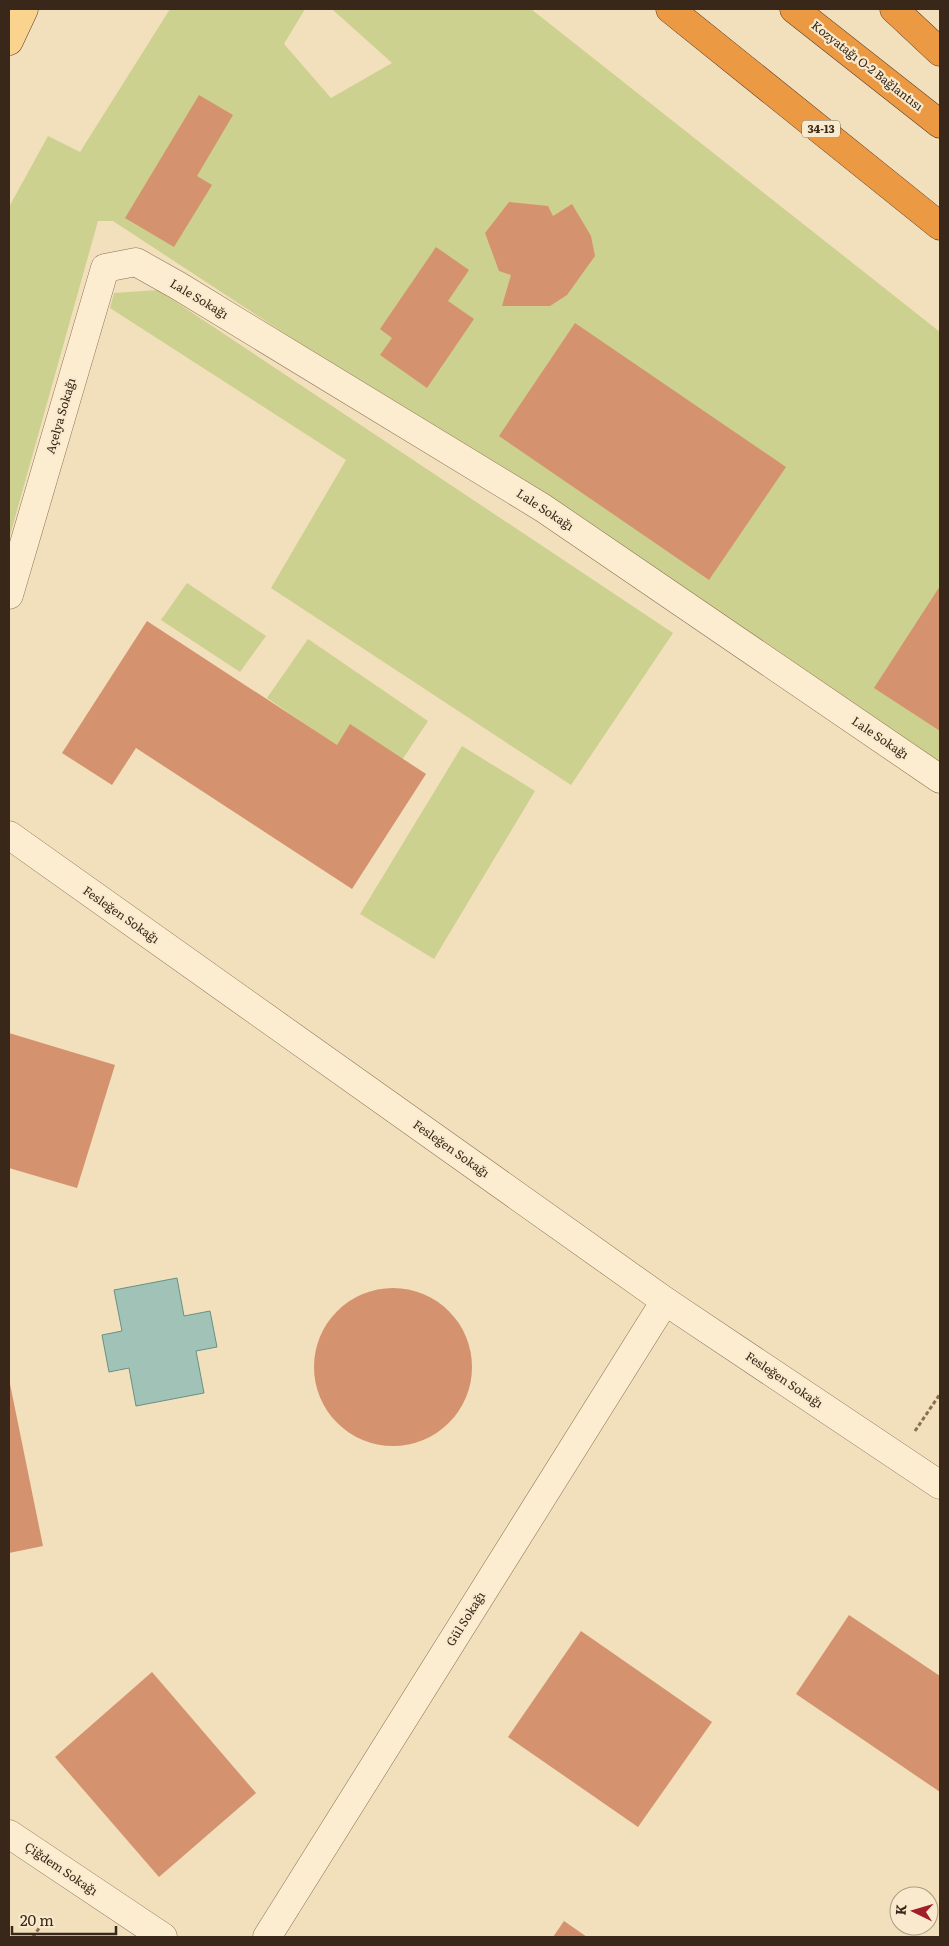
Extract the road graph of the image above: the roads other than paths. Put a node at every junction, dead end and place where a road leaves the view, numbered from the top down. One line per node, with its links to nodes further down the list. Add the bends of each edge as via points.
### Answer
1 (24, 9): 7 (main road)
2 (665, 9): 6 (highway)
3 (670, 9): 6 (highway, 34-13)
4 (794, 9): 9 (highway, Kozyatağı O-2 Bağlantısı)
5 (894, 9): 8 (highway)
6 (701, 33): 10 (highway, 34-13)
7 (9, 41)
8 (940, 52)
9 (940, 124)
10 (940, 226)
11 (136, 262): 12 (street, Açelya Sokağı, via 105,268); 13 (street, Lale Sokağı, via 543,508)
12 (9, 595)
13 (940, 780)
14 (9, 836): 15 (street, Fesleğen Sokağı)
15 (665, 1301): 16 (street, Fesleğen Sokağı); 19 (street, Gül Sokağı)
16 (940, 1485)
17 (9, 1834): 18 (street, Çiğdem Sokağı)
18 (163, 1937)
19 (267, 1937)

